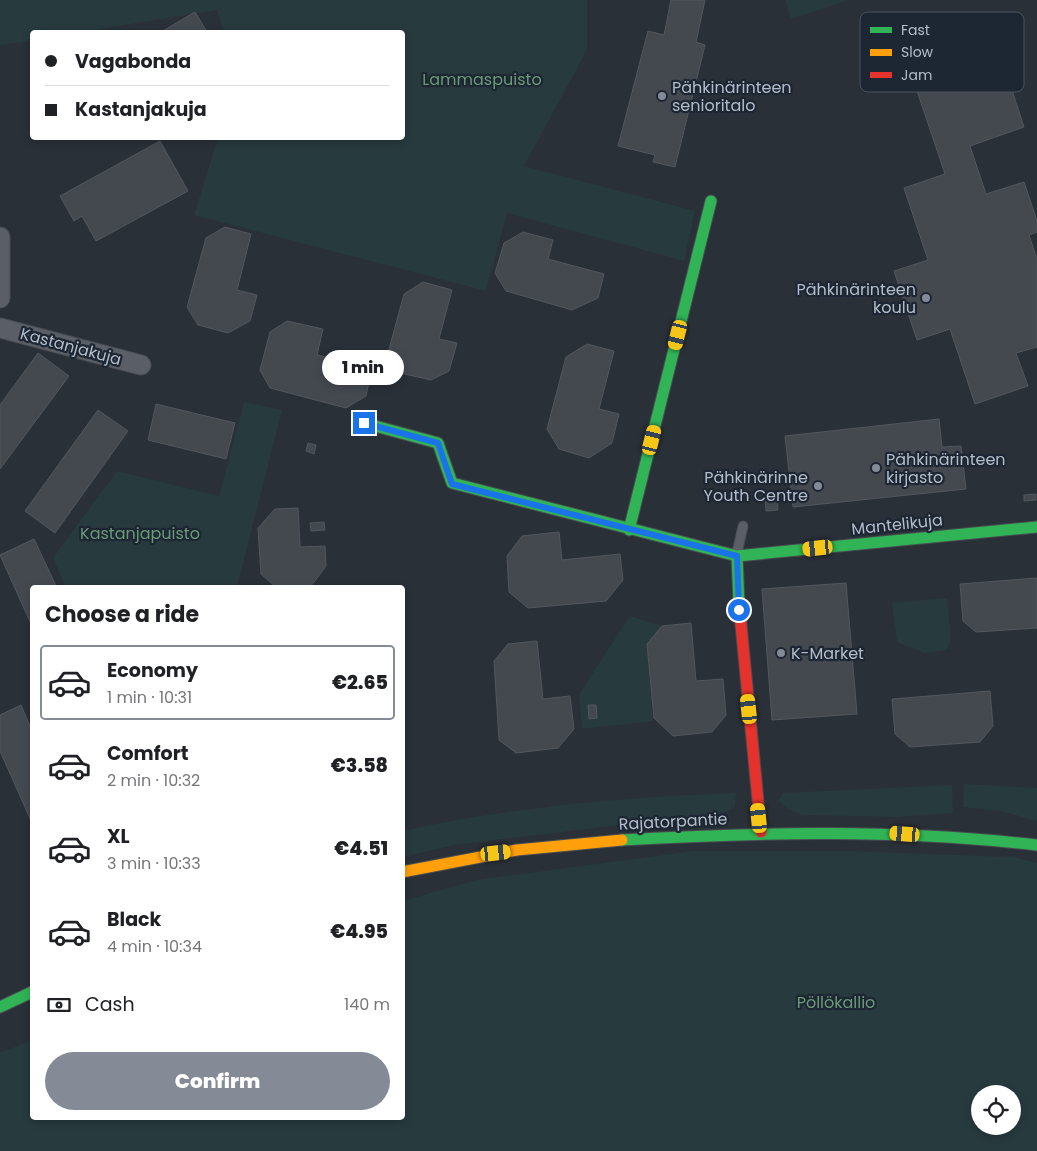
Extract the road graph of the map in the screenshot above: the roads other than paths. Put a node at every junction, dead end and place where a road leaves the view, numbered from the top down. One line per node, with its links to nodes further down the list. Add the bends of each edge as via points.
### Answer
1 (711, 201): 9 (street)
2 (0, 237): 3 (street)
3 (0, 298)
4 (0, 328): 5 (street, Kastanjakuja)
5 (141, 365)
6 (364, 423): 9 (street, via 438,443 452,484)
7 (743, 526): 10 (lane)
8 (1037, 526): 10 (street, Mantelikuja)
9 (629, 530): 10 (street)
10 (737, 556): 11 (street, via 737,591)
11 (760, 832): 12 (street, Rajatorpantie, via 887,832); 13 (street, Rajatorpantie, via 611,841 506,852)
12 (1037, 845)
13 (405, 871)
14 (30, 993): 15 (street)
15 (0, 1007)

